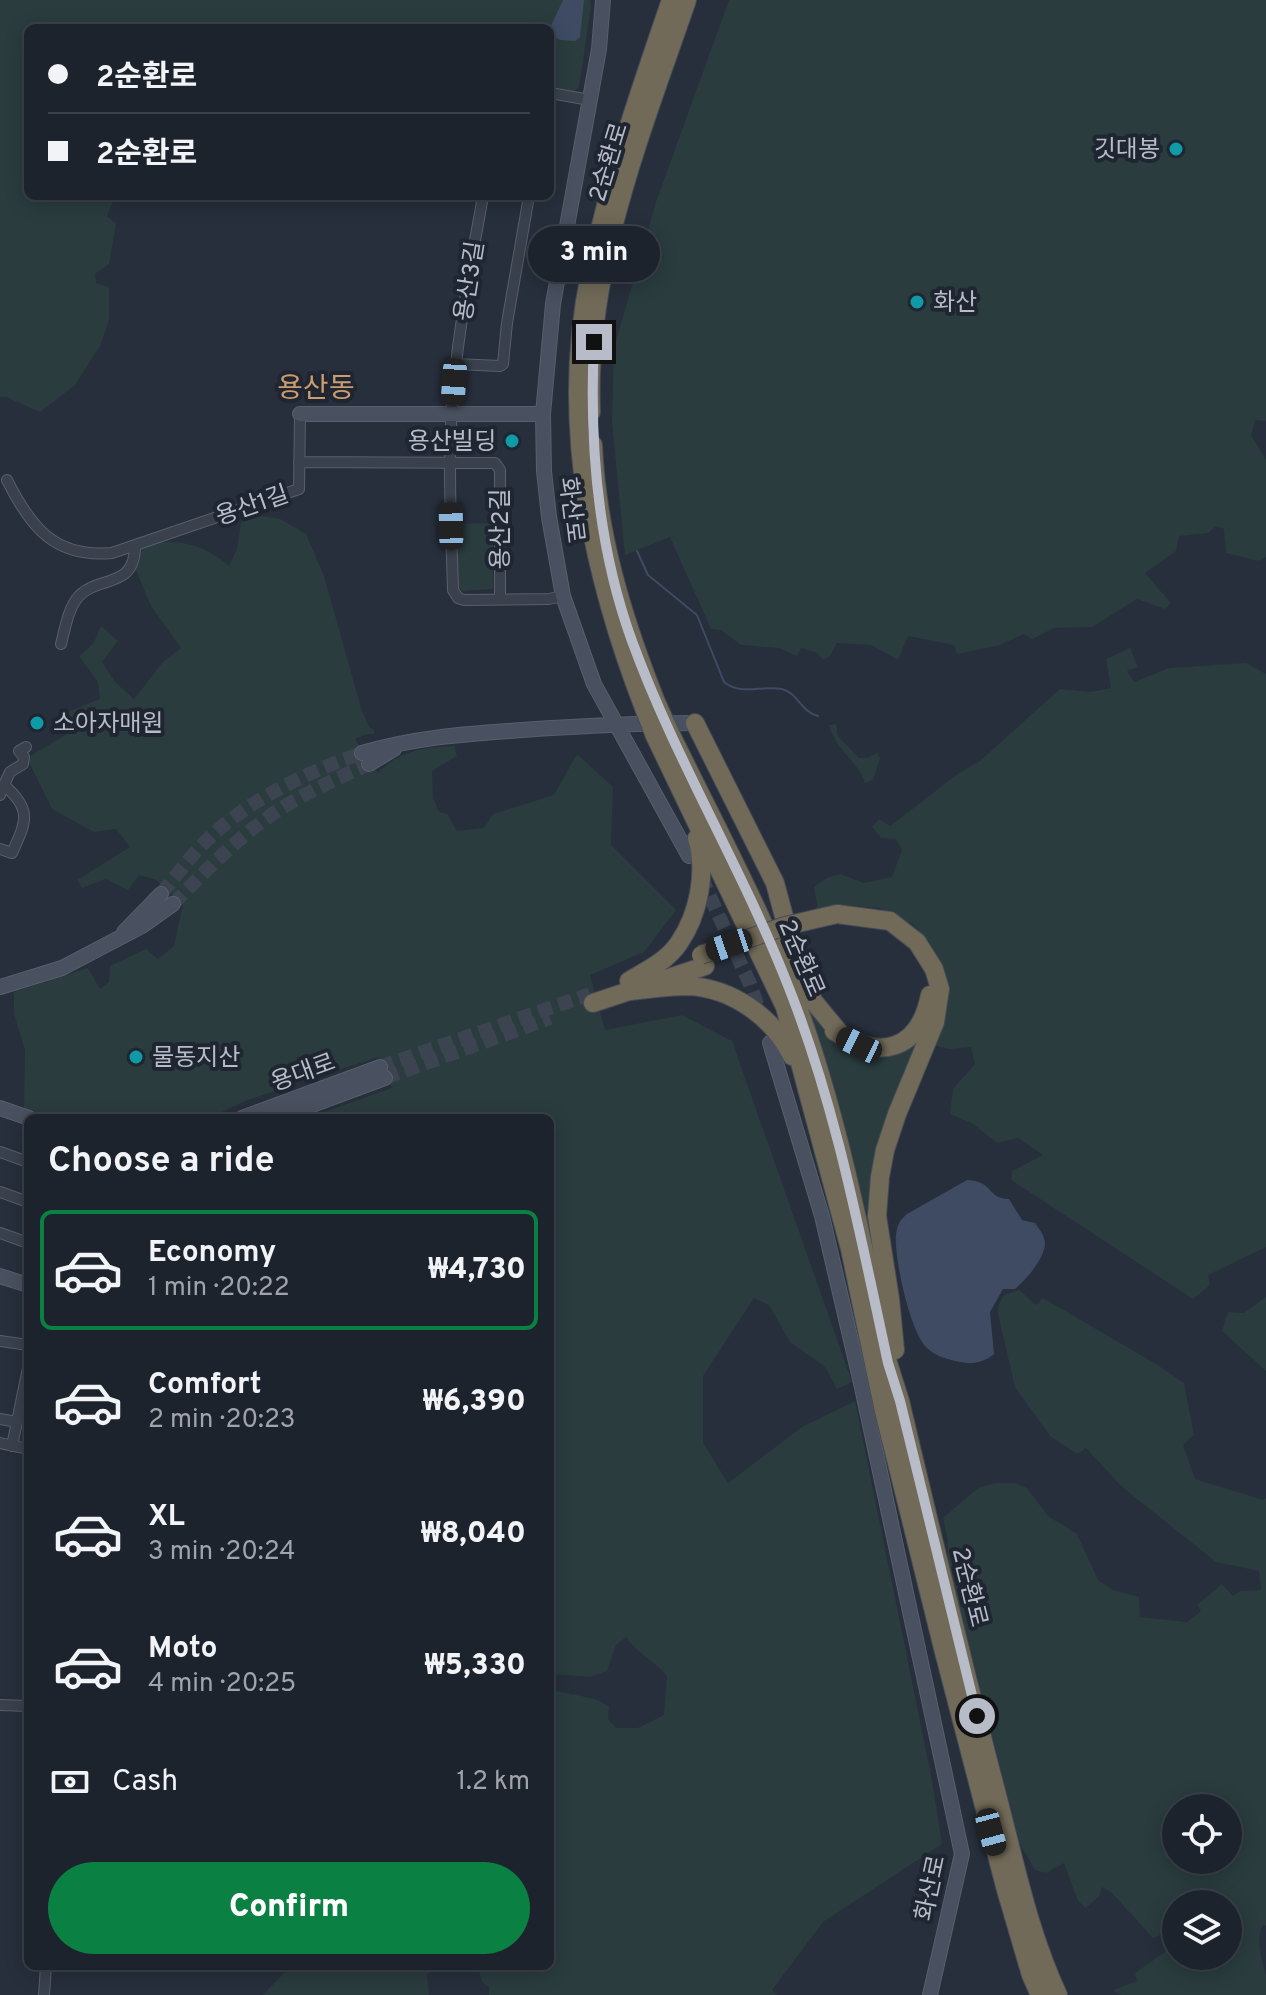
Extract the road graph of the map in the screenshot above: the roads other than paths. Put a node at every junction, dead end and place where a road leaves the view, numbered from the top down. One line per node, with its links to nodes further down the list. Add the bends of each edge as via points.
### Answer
1 (603, 0): 5 (main road, 화산로)
2 (671, 0): 19 (highway, 2순환로, via 599,235 587,290 579,383 590,530 617,634)
3 (687, 0): 19 (highway, 2순환로, via 613,230 594,342 593,458 602,522)
4 (554, 94): 5 (street)
5 (590, 100): 11 (main road, 화산로, via 553,304)
6 (482, 200): 8 (street, 용산3길)
7 (528, 200): 8 (street, via 503,364)
8 (456, 364): 10 (street, 용산3길)
9 (300, 414): 10 (main road); 12 (street, 용산1길)
10 (452, 414): 11 (main road); 13 (street, 용산3길)
11 (543, 414): 16 (main road, 화산로, via 549,517)
12 (299, 462): 13 (street, 용산2길); 15 (street, 용산1길, via 299,489)
13 (451, 463): 17 (street, 용산3길, via 454,593 464,600); 17 (street, 용산2길, via 498,466)
14 (7, 480): 15 (street, 용산1길, via 40,530 60,547 94,555)
15 (135, 546): 18 (street, via 126,572 77,599)
16 (563, 596): 17 (street); 21 (main road, 화산로, via 594,684)
17 (500, 600)
18 (61, 644)
19 (650, 705): 22 (highway, 2순환로, bridge)
20 (695, 723): 21 (main road); 37 (highway, via 775,883 807,988)
21 (617, 724): 24 (main road, via 424,738); 28 (main road, 화산로)
22 (663, 736): 25 (highway, 2순환로); 33 (highway, 2순환로, via 753,904)
23 (26, 747): 26 (street, via 19,751 23,764 10,772)
24 (366, 759)
25 (668, 761): 34 (highway, via 703,866 679,944); 57 (highway, 2순환로, via 785,1007 850,1249)
26 (2, 790): 27 (street, via 23,806 26,821 12,853)
27 (0, 849)
28 (689, 856)
29 (161, 894): 32 (main road)
30 (173, 904): 32 (main road)
31 (838, 919): 34 (highway, bridge, via 785,926); 37 (highway, via 896,936 912,949 931,993 916,1030 890,1048 871,1049); 56 (highway, via 890,921 917,942 940,989 935,1022 897,1114 880,1177 877,1216)
32 (121, 935): 35 (main road, via 62,968)
33 (786, 979): 37 (highway); 56 (highway, 2순환로, via 832,1114)
34 (630, 986): 36 (highway); 57 (highway, via 717,991 762,1015 787,1046 808,1101)
35 (0, 987)
36 (591, 999)
37 (843, 1037)
38 (770, 1043): 65 (main road, 화산로, via 826,1231 962,1854)
39 (0, 1108): 42 (main road)
40 (254, 1114): 41 (main road, 용대로, via 382,1072)
41 (286, 1114)
42 (24, 1116)
43 (0, 1117): 44 (main road)
44 (24, 1124)
45 (0, 1152): 46 (street)
46 (24, 1161)
47 (0, 1192): 48 (street)
48 (24, 1201)
49 (0, 1233): 50 (street)
50 (24, 1242)
51 (0, 1276): 52 (main road)
52 (24, 1284)
53 (0, 1341): 54 (street)
54 (24, 1344)
55 (24, 1388): 59 (street)
56 (900, 1401): 67 (highway, 2순환로, via 1023,1893)
57 (884, 1411): 66 (highway, 2순환로, via 1006,1890)
58 (0, 1419): 59 (street)
59 (17, 1422): 60 (street)
60 (6, 1444)
61 (0, 1705): 62 (street)
62 (24, 1706)
63 (46, 1970): 64 (street)
64 (44, 1995)
65 (930, 1995)
66 (1040, 1995)
67 (1058, 1995)

